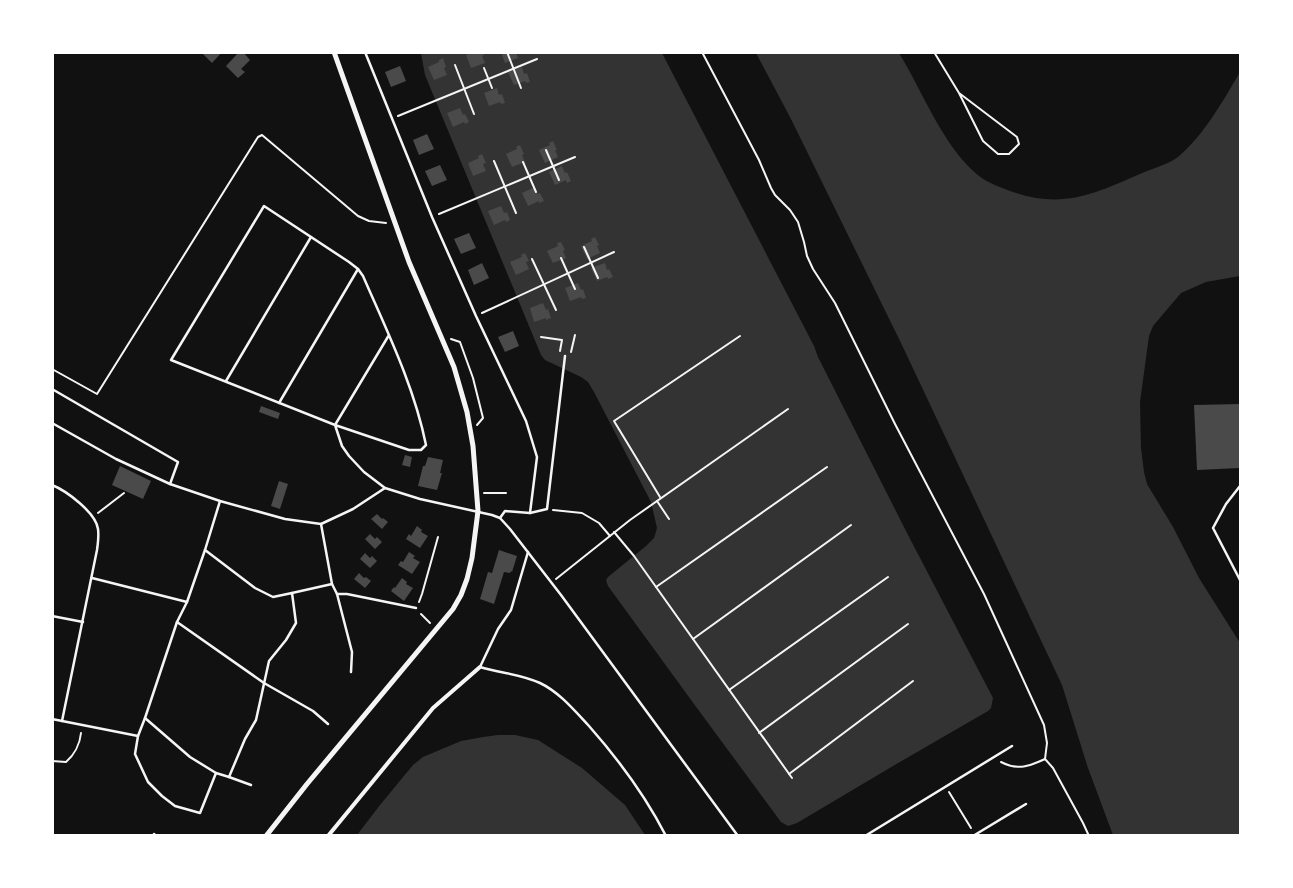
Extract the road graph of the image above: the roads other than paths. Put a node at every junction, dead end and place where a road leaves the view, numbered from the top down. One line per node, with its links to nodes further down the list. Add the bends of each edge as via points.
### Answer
1 (334, 52): 17 (street, via 409,262 454,367 472,434)
2 (365, 52): 18 (lane, via 432,217 526,421 537,456)
3 (311, 237): 4 (lane); 7 (lane); 7 (lane, via 264,206 171,360)
4 (358, 269): 5 (lane); 9 (lane)
5 (389, 335): 11 (lane); 11 (lane, via 417,408 426,445 421,450 409,450)
6 (565, 356): 18 (lane, via 547,509)
7 (226, 381): 9 (lane)
8 (52, 389): 12 (lane, via 178,462)
9 (278, 403): 11 (lane)
10 (52, 423): 12 (lane, via 116,459)
11 (336, 425): 15 (lane, via 342,446 349,456)
12 (170, 484): 16 (lane)
13 (52, 485): 23 (lane, via 80,503 98,528 98,550)
14 (1240, 486): 24 (lane, via 1213,528)
15 (385, 488): 17 (lane); 20 (lane, via 353,509)
16 (220, 501): 20 (lane, via 285,519); 21 (lane)
17 (478, 511): 19 (lane); 47 (street, via 467,579 453,609)
18 (530, 513): 19 (lane, via 506,511)
19 (500, 518): 22 (lane)
20 (321, 524): 25 (lane)
21 (205, 550): 26 (lane, via 255,588 273,597); 28 (lane)
22 (528, 552): 33 (lane, via 512,610 498,628); 50 (lane)
23 (92, 578): 28 (lane); 31 (lane)
24 (1240, 580)
25 (332, 584): 26 (lane); 27 (lane)
26 (292, 593): 35 (lane, via 296,623 269,661)
27 (337, 594): 29 (lane); 34 (lane, via 352,652)
28 (187, 602): 32 (lane)
29 (416, 608)
30 (52, 616): 31 (lane)
31 (83, 622): 38 (lane)
32 (177, 622): 35 (lane); 36 (lane)
33 (480, 667): 48 (street, via 433,708); 49 (lane, via 534,681 568,704 620,762)
34 (351, 672)
35 (264, 683): 39 (lane, via 314,711); 43 (lane, via 256,720)
36 (145, 718): 40 (lane); 42 (lane, via 190,757)
37 (52, 719): 38 (lane)
38 (62, 721): 40 (lane)
39 (328, 724)
40 (138, 736): 42 (lane, via 135,754 148,782 175,806 200,812)
41 (1012, 746): 51 (lane)
42 (216, 773): 43 (lane)
43 (229, 777): 44 (lane)
44 (251, 785)
45 (1026, 804): 46 (lane)
46 (974, 835)
47 (266, 836)
48 (328, 836)
49 (666, 836)
50 (738, 836)
51 (864, 836)

